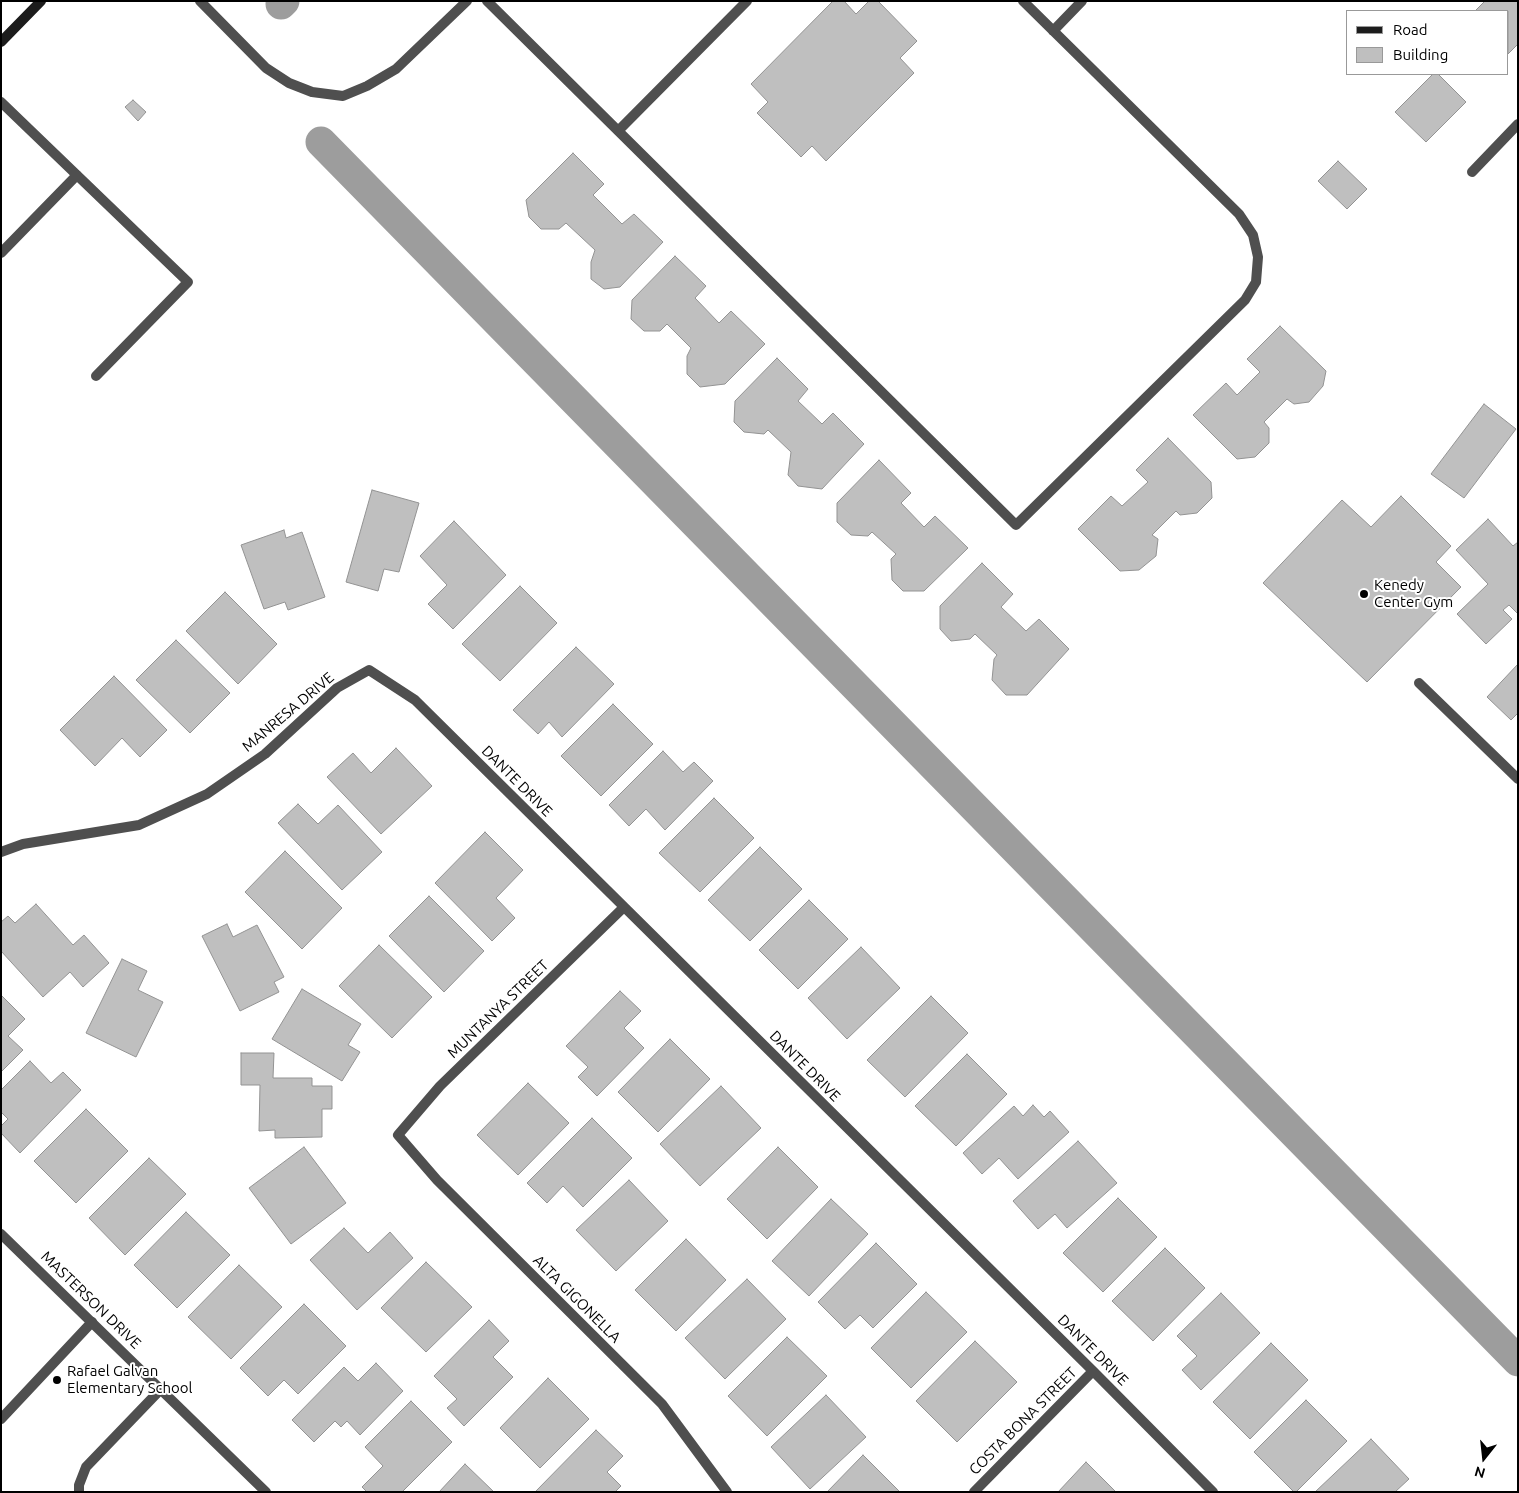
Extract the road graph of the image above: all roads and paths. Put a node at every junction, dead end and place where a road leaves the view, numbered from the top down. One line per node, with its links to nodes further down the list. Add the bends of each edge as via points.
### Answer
1 (41, 1): 9 (main road)
2 (200, 1): 3 (street, via 266,68 312,92 343,96 396,69)
3 (467, 1)
4 (487, 1): 12 (street)
5 (748, 1): 12 (street)
6 (1024, 1): 8 (street)
7 (1082, 1): 8 (street)
8 (1053, 31): 12 (street, via 1239,214 1253,235 1258,257 1256,282 1245,300 1016,526)
9 (1, 42)
10 (1, 102): 14 (street)
11 (1518, 124): 13 (street)
12 (619, 130)
13 (1472, 172)
14 (77, 175): 15 (street); 16 (street, via 188,282)
15 (1, 253)
16 (96, 376)
17 (368, 670): 20 (street, MANRESA DRIVE, via 337,688 265,754 206,794 139,825 23,844); 21 (street, DANTE DRIVE, via 415,700)
18 (1419, 683): 19 (street)
19 (1518, 779)
20 (1, 852)
21 (623, 908): 22 (street, MUNTANYA STREET, via 440,1086); 25 (street, DANTE DRIVE)
22 (398, 1134): 30 (street, ALTA GIGONELLA, via 437,1180 662,1404)
23 (1, 1234): 24 (street, MASTERSON DRIVE)
24 (92, 1322): 26 (street, MASTERSON DRIVE); 27 (street)
25 (1094, 1371): 31 (street, COSTA BONA STREET); 32 (street, DANTE DRIVE)
26 (161, 1389): 28 (street, via 86,1467); 29 (street, MASTERSON DRIVE)
27 (1, 1419)
28 (79, 1492)
29 (266, 1492)
30 (727, 1492)
31 (974, 1492)
32 (1213, 1492)

